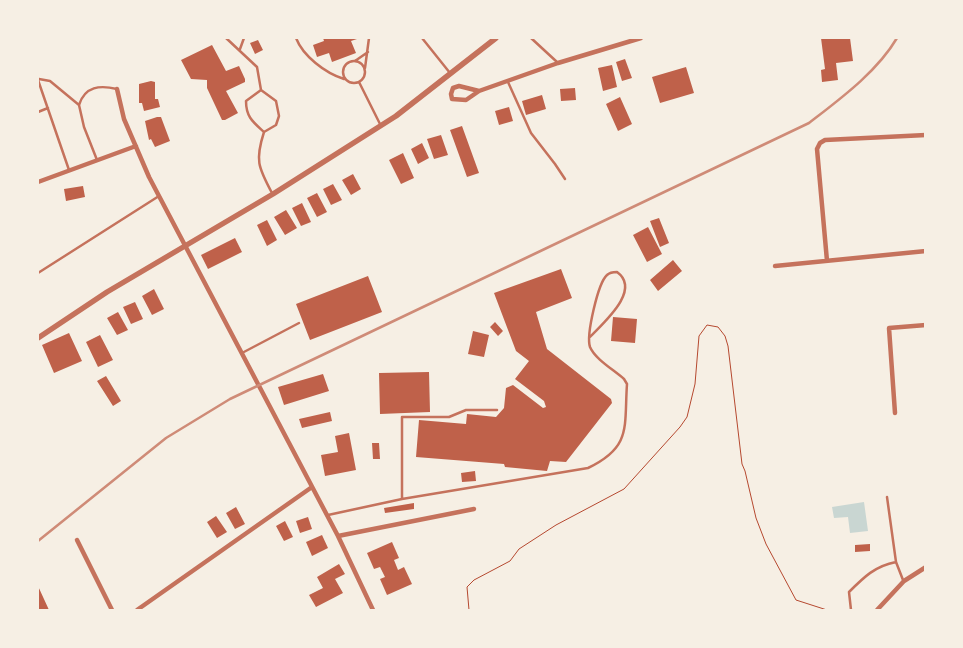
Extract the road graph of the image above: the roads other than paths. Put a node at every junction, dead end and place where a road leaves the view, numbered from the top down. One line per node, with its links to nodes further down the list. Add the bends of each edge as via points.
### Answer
1 (226, 38): 9 (lane)
2 (244, 38): 9 (lane)
3 (296, 38): 16 (lane, via 304,52 329,73)
4 (369, 38): 10 (lane)
5 (422, 38): 14 (lane)
6 (496, 38): 14 (street)
7 (531, 38): 12 (lane)
8 (638, 38): 12 (street)
9 (240, 49): 20 (lane, via 257,67)
10 (368, 52): 11 (lane); 13 (lane)
11 (355, 61): 13 (lane); 16 (lane, via 347,63 343,69)
12 (558, 63): 18 (street)
13 (365, 70): 17 (lane)
14 (450, 73): 25 (street)
15 (38, 80): 22 (lane, via 50,81); 23 (lane)
16 (345, 80): 17 (lane, via 352,84)
17 (359, 82): 25 (lane)
18 (508, 82): 21 (street); 31 (lane, via 531,133)
19 (117, 89): 22 (lane, via 94,88 86,92); 28 (street, via 124,119)
20 (260, 90): 26 (lane, via 246,101 246,111 250,120); 26 (lane, via 276,101 279,116 276,125)
21 (479, 91): 21 (street, via 459,86 450,94 452,99 466,100)
22 (80, 105): 29 (lane, via 84,127)
23 (48, 108): 24 (lane); 30 (lane)
24 (38, 112)
25 (380, 126): 33 (street)
26 (264, 132): 33 (lane, via 257,154 258,162)
27 (926, 135): 37 (street, via 825,140 820,143 817,149)
28 (136, 146): 29 (street); 34 (street)
29 (97, 160): 30 (street)
30 (69, 170): 32 (street)
31 (565, 179)
32 (38, 182)
33 (273, 194): 35 (street)
34 (159, 196): 35 (street); 39 (lane)
35 (186, 245): 43 (street); 44 (street)
36 (926, 251): 37 (street)
37 (827, 261): 38 (street)
38 (776, 266)
39 (38, 272)
40 (299, 323): 44 (lane)
41 (926, 325): 46 (street, via 889,328)
42 (590, 337): 42 (lane, via 600,288 606,276 618,272 625,281 625,294); 49 (lane, via 590,348 627,384 623,437 613,453 588,468)
43 (38, 338)
44 (242, 353): 47 (street)
45 (497, 410): 49 (lane, via 466,410 449,417 402,417)
46 (895, 413)
47 (312, 487): 51 (street); 58 (street)
48 (888, 497): 54 (lane)
49 (402, 499): 51 (lane)
50 (474, 509): 52 (street)
51 (326, 515): 52 (street)
52 (338, 536): 59 (street)
53 (77, 540): 57 (street)
54 (896, 562): 56 (lane); 60 (lane, via 867,573 849,592)
55 (926, 567): 56 (street)
56 (904, 581): 61 (street)
57 (112, 610)
58 (137, 610)
59 (373, 610)
60 (851, 610)
61 (877, 610)

